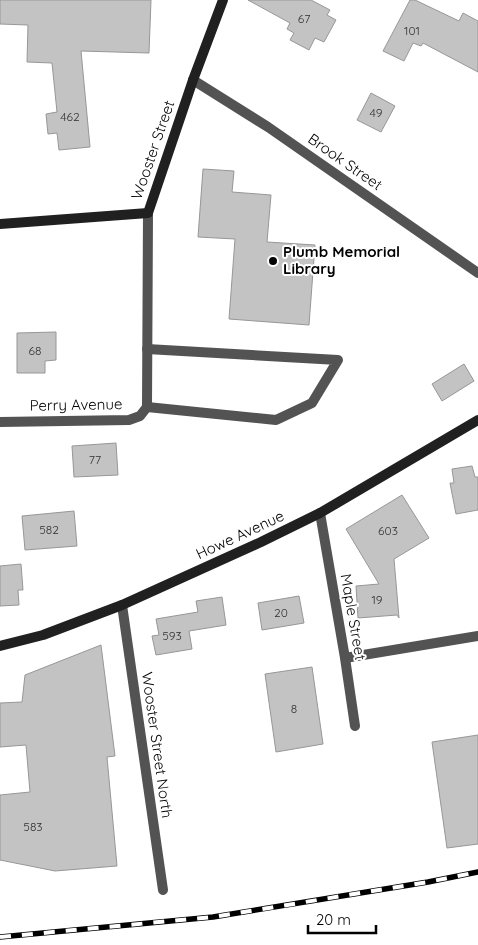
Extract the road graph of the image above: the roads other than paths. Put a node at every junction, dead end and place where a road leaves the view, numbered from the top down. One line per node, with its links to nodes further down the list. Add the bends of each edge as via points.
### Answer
1 (222, 0): 2 (main road, Wooster Street)
2 (193, 80): 3 (main road, Wooster Street); 5 (street, Brook Street, via 268,127)
3 (148, 213): 4 (main road); 6 (street, Wooster Street)
4 (0, 224)
5 (478, 273)
6 (147, 350): 7 (street, Wooster Street); 7 (street, via 338,360 312,403 276,420)
7 (147, 407): 9 (street, Perry Avenue, via 140,416 130,420)
8 (478, 420): 10 (main road, Howe Avenue)
9 (0, 422)
10 (320, 513): 11 (main road, Howe Avenue); 14 (street, Maple Street)
11 (122, 605): 13 (main road, Howe Avenue, via 43,635); 16 (street, Wooster Street North)
12 (478, 636): 14 (street)
13 (0, 646)
14 (345, 658): 15 (street, Maple Street)
15 (355, 726)
16 (163, 890)

